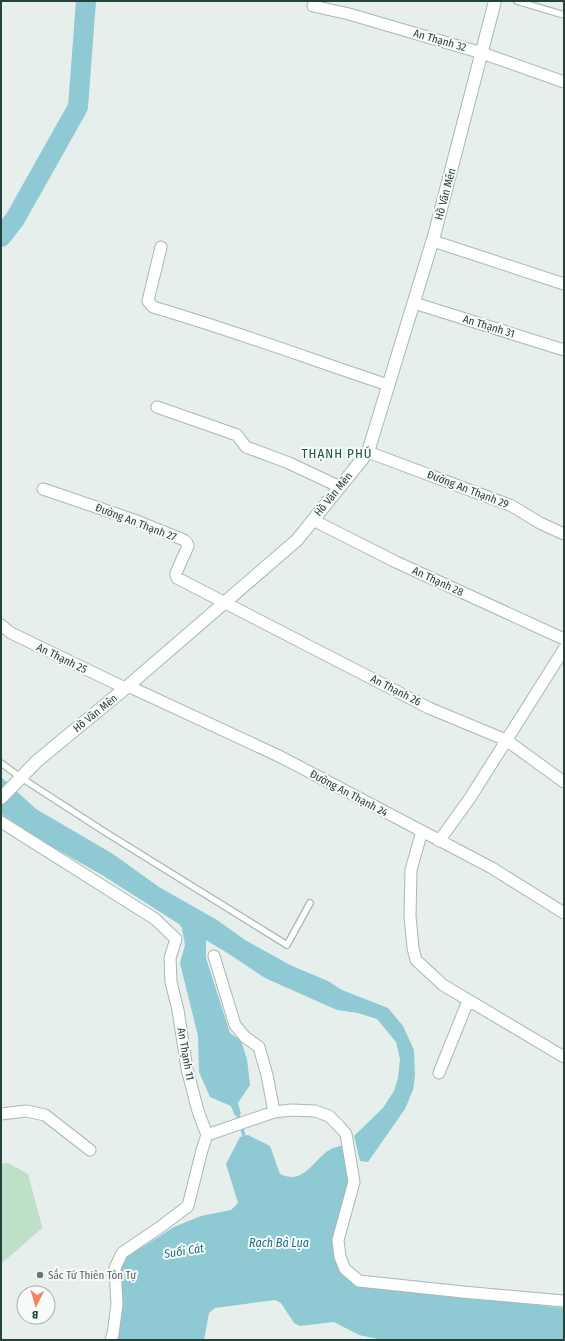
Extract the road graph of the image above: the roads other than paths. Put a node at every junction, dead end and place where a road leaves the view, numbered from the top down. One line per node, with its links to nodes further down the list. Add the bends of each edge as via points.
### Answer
1 (495, 1): 5 (street, Hồ Văn Mên)
2 (516, 1): 4 (lane)
3 (313, 6): 5 (street, An Thạnh 32)
4 (564, 15)
5 (482, 53): 6 (street, An Thạnh 32); 7 (street, Hồ Văn Mên)
6 (564, 82)
7 (433, 242): 9 (street); 10 (street, Hồ Văn Mên)
8 (161, 247): 12 (street, via 148,301 153,307)
9 (564, 284)
10 (414, 303): 11 (street, An Thạnh 31); 12 (street, Hồ Văn Mên)
11 (564, 350)
12 (388, 385): 14 (street, Hồ Văn Mên)
13 (157, 407): 15 (street, via 237,435 246,447 289,463)
14 (368, 452): 15 (street, Hồ Văn Mên); 18 (street, Đường An Thạnh 29, via 512,506)
15 (340, 487): 17 (street, Hồ Văn Mên)
16 (43, 488): 19 (street, Đường An Thạnh 27, via 184,540 188,546 176,573 177,578)
17 (313, 520): 19 (street, Hồ Văn Mên, via 297,540); 21 (street, An Thạnh 28, via 396,562)
18 (564, 534)
19 (224, 603): 23 (street, Hồ Văn Mên); 24 (street, An Thạnh 26, via 429,708)
20 (1, 625): 23 (street, An Thạnh 25, via 11,633)
21 (564, 640)
22 (564, 649): 24 (street)
23 (126, 687): 26 (street, Hồ Văn Mên); 30 (street, Đường An Thạnh 24, via 281,757)
24 (506, 740): 27 (street, An Thạnh 26); 31 (street, via 470,798)
25 (1, 763): 26 (lane)
26 (17, 780): 28 (street, Hồ Văn Mên); 32 (lane, via 287,945)
27 (564, 782)
28 (1, 798)
29 (1, 822): 40 (street, An Thạnh 11, via 155,919 176,939 170,958 171,982 187,1069)
30 (422, 831): 31 (street, Đường An Thạnh 24); 35 (street, via 411,870 410,916 416,960 443,985)
31 (439, 840): 33 (street, Đường An Thạnh 24, via 492,868)
32 (310, 903)
33 (564, 913)
34 (214, 956): 38 (street, via 235,1025 245,1037 259,1047 268,1075)
35 (468, 1001): 36 (street); 37 (street)
36 (564, 1057)
37 (439, 1074)
38 (274, 1112): 40 (street); 42 (street, via 315,1111 329,1116 346,1134 354,1182 338,1240 340,1257 345,1269 359,1281)
39 (1, 1114): 41 (street, via 26,1111 44,1115)
40 (207, 1135): 43 (street, via 188,1206 122,1253 115,1268 117,1304)
41 (90, 1150)
42 (564, 1301)
43 (111, 1340)

